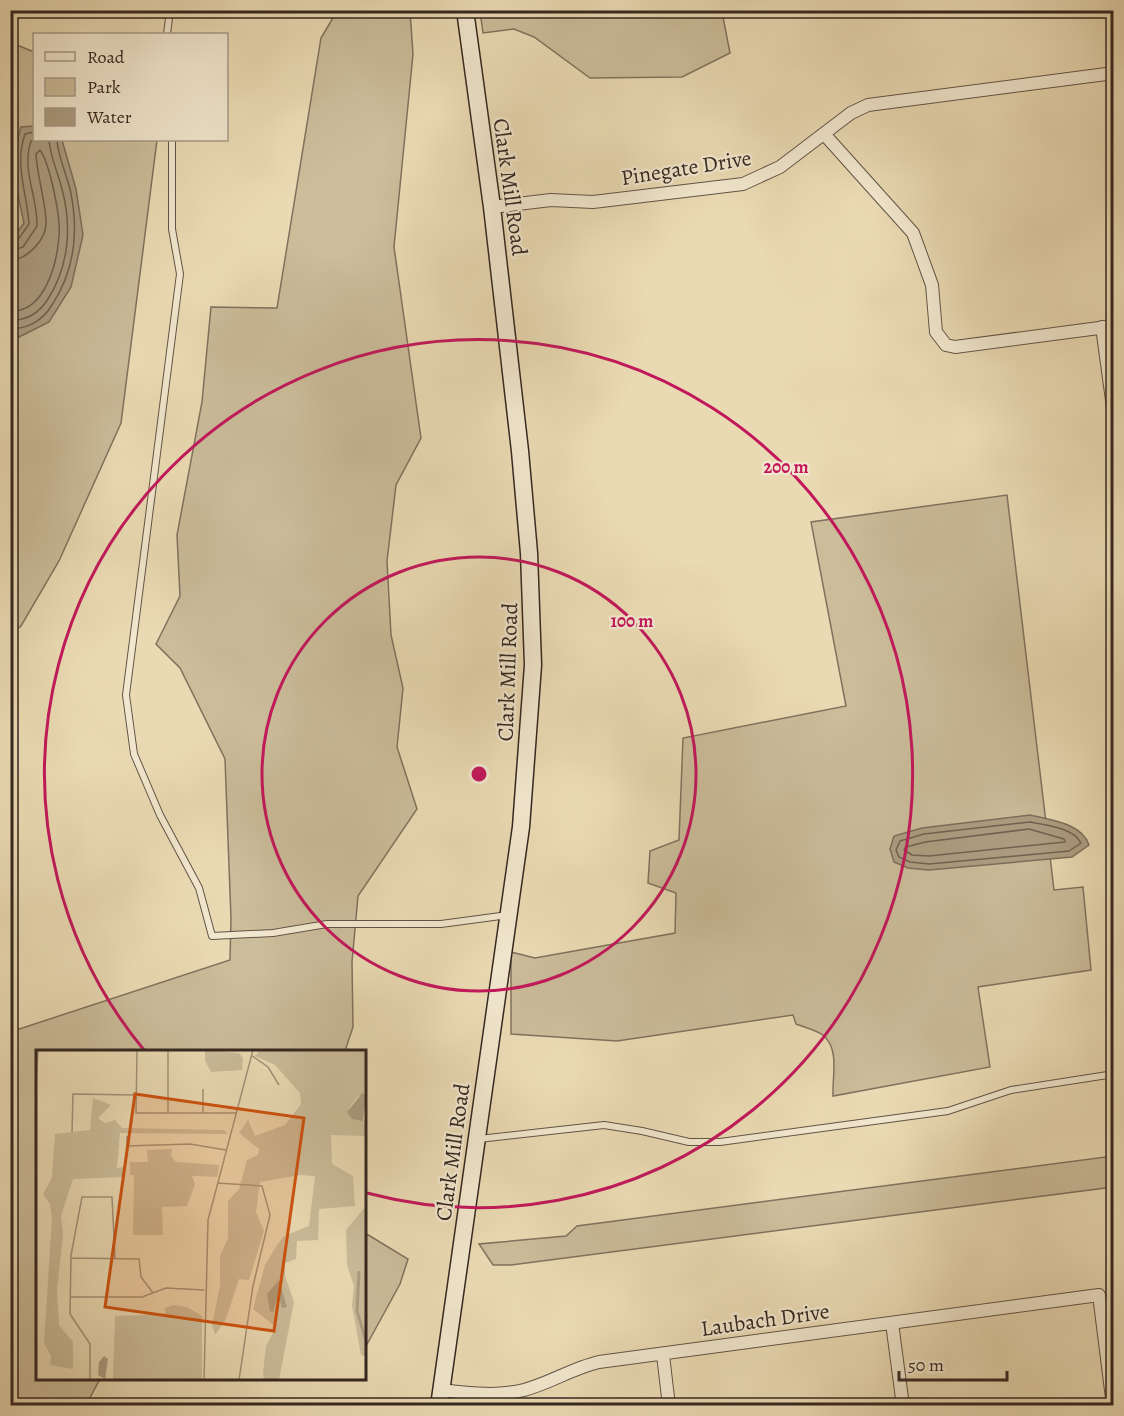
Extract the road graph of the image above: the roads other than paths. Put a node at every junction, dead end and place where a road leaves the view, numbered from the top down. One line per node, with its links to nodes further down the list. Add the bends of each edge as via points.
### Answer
1 (170, 10): 3 (lane)
2 (465, 10): 7 (street, Clark Mill Road)
3 (167, 33)
4 (1113, 73): 5 (street, Pinegate Drive, via 879,103 851,113)
5 (825, 135): 7 (street, Pinegate Drive, via 780,167 743,184 593,202 550,200); 8 (street, via 913,233 927,267 936,332 941,340 955,347)
6 (172, 141): 10 (lane, via 172,229 180,274 126,695 134,754 160,815 199,888 212,936 273,933 327,924 441,924)
7 (492, 207): 10 (street, Clark Mill Road, via 520,452 533,614 524,799)
8 (1108, 327): 9 (street)
9 (1113, 415)
10 (508, 915): 12 (street, Clark Mill Road)
11 (1113, 1074): 12 (lane, via 1011,1090 948,1111 720,1142 689,1142 604,1125)
12 (476, 1139): 15 (street, Clark Mill Road)
13 (892, 1323): 14 (street, Laubach Drive); 17 (street); 18 (street, Laubach Drive, via 1100,1295)
14 (663, 1355): 15 (street, Laubach Drive, via 585,1365 512,1393); 16 (street)
15 (439, 1398)
16 (669, 1406)
17 (903, 1406)
18 (1113, 1406)

